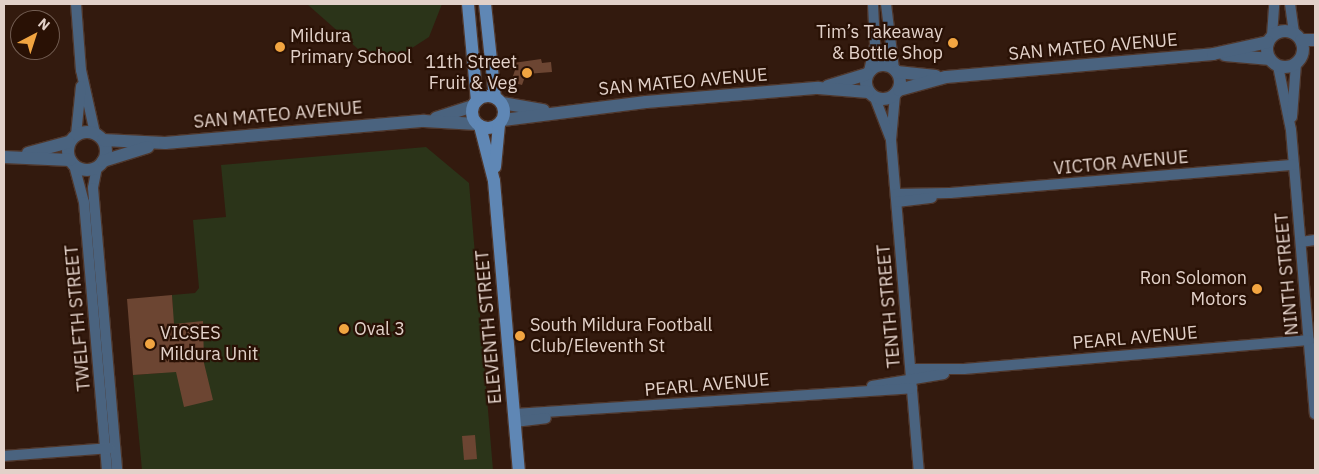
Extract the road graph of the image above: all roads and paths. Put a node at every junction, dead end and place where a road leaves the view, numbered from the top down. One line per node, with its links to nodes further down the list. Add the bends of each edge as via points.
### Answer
1 (76, 4): 15 (street)
2 (468, 4): 23 (main road)
3 (485, 4): 22 (main road)
4 (873, 4): 17 (street, via 875,44)
5 (886, 4): 16 (street)
6 (1274, 4): 9 (street)
7 (1290, 4): 8 (street)
8 (1298, 36): 9 (street, SAN MATEO AVENUE, via 1282,31); 10 (street); 13 (street)
9 (1270, 39): 12 (street, SAN MATEO AVENUE); 14 (street)
10 (1315, 40)
11 (1315, 53): 13 (street)
12 (1212, 54): 14 (street, SAN MATEO AVENUE); 18 (street, SAN MATEO AVENUE)
13 (1299, 60): 14 (street, SAN MATEO AVENUE); 28 (street, NINTH STREET)
14 (1274, 63): 28 (street, NINTH STREET)
15 (81, 70): 29 (street); 30 (street)
16 (895, 70): 17 (street, SAN MATEO AVENUE, via 878,66); 18 (street, SAN MATEO AVENUE); 20 (street)
17 (868, 73): 19 (street, SAN MATEO AVENUE); 21 (street)
18 (946, 77): 20 (street, SAN MATEO AVENUE)
19 (818, 88): 21 (street, SAN MATEO AVENUE); 24 (street, SAN MATEO AVENUE)
20 (897, 92): 21 (street, SAN MATEO AVENUE); 31 (street, TENTH STREET)
21 (871, 95): 31 (street, TENTH STREET)
22 (498, 100): 23 (main road); 24 (street, SAN MATEO AVENUE); 26 (main road, ELEVENTH STREET)
23 (475, 103): 25 (street, SAN MATEO AVENUE); 27 (main road, ELEVENTH STREET)
24 (550, 111): 26 (street, SAN MATEO AVENUE)
25 (424, 121): 27 (street, SAN MATEO AVENUE); 32 (street, SAN MATEO AVENUE)
26 (501, 123): 27 (main road); 37 (main road, ELEVENTH STREET)
27 (478, 125): 37 (main road, ELEVENTH STREET)
28 (1291, 130): 36 (street, NINTH STREET)
29 (99, 136): 30 (street, SAN MATEO AVENUE); 32 (street, SAN MATEO AVENUE); 35 (street)
30 (72, 138): 33 (street); 34 (street)
31 (891, 140): 38 (street, TENTH STREET)
32 (165, 143): 35 (street, SAN MATEO AVENUE)
33 (10, 157): 34 (street)
34 (72, 162): 35 (street, via 85,170); 47 (street, TWELFTH STREET, via 84,202)
35 (100, 164): 47 (street, TWELFTH STREET, via 93,188)
36 (1294, 164): 38 (street, VICTOR AVENUE); 40 (street, NINTH STREET)
37 (494, 181): 46 (main road, ELEVENTH STREET)
38 (896, 198): 42 (street, TENTH STREET)
39 (1315, 240): 40 (street)
40 (1301, 242): 41 (street, NINTH STREET)
41 (1309, 340): 43 (street, PEARL AVENUE); 45 (street, NINTH STREET)
42 (911, 369): 43 (street, PEARL AVENUE); 44 (street, TENTH STREET)
43 (964, 369): 44 (street, PEARL AVENUE)
44 (912, 384): 46 (street, PEARL AVENUE); 52 (street, TENTH STREET)
45 (1315, 414)
46 (515, 418): 51 (main road, ELEVENTH STREET)
47 (110, 448): 48 (street); 49 (street, TWELFTH STREET); 50 (street, TWELFTH STREET)
48 (4, 456)
49 (107, 470)
50 (117, 470)
51 (519, 470)
52 (919, 470)

